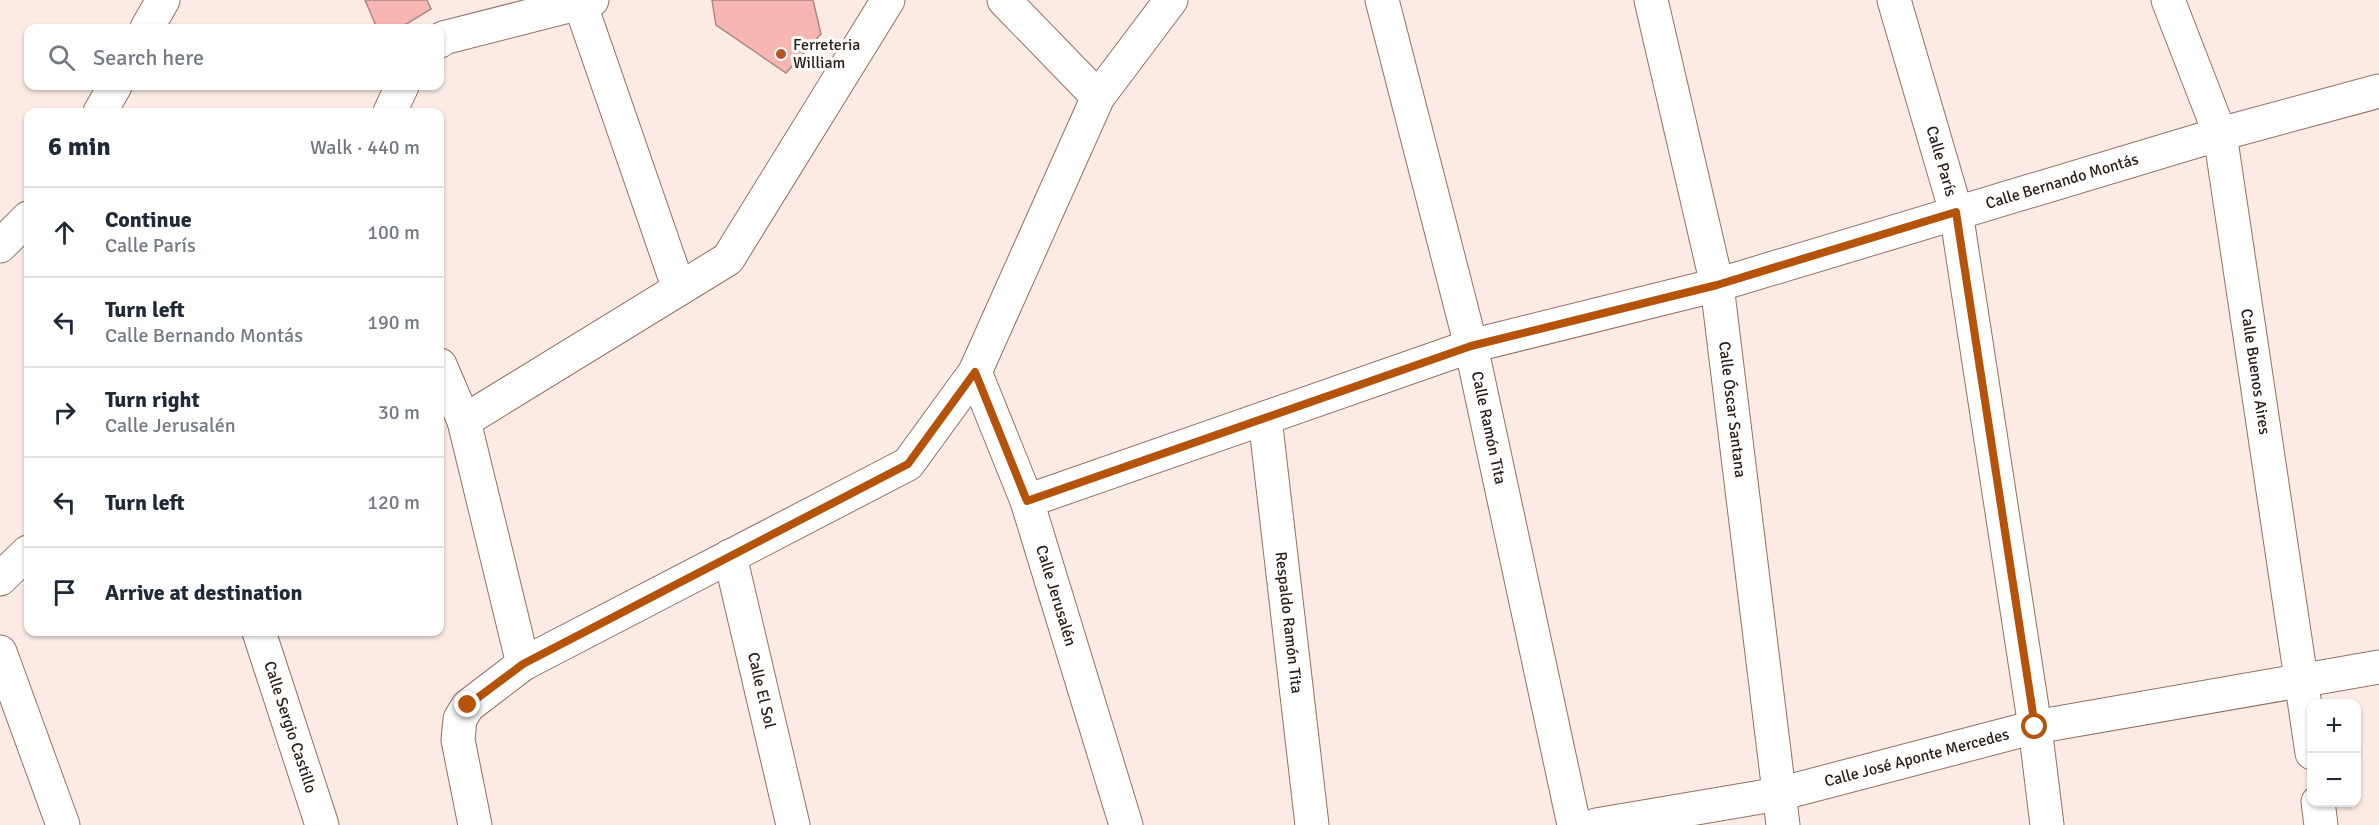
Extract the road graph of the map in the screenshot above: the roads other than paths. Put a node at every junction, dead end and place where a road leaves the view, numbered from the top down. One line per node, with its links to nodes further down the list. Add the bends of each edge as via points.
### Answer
1 (163, 0): 10 (street)
2 (888, 0): 21 (street, via 728,259)
3 (1004, 0): 15 (street)
4 (1171, 0): 15 (street)
5 (1382, 0): 22 (street, Calle Ramón Tita)
6 (1651, 0): 20 (street, Calle Óscar Santana)
7 (1894, 0): 19 (street, Calle París)
8 (2168, 0): 18 (street, Calle Buenos Aires)
9 (586, 2): 11 (street); 21 (street)
10 (149, 24)
11 (444, 38)
12 (113, 90): 16 (street)
13 (400, 90): 17 (street)
14 (2379, 90): 18 (street, Calle Bernando Montás)
15 (1098, 97): 23 (street)
16 (102, 108)
17 (392, 108)
18 (2220, 134): 19 (street, Calle Bernando Montás); 35 (street, Calle Buenos Aires)
19 (1956, 212): 20 (street, Calle Bernando Montás); 37 (street, Calle París)
20 (1717, 285): 22 (street, Calle Bernando Montás); 39 (street, Calle Óscar Santana)
21 (679, 289): 26 (street)
22 (1471, 346): 25 (street, Calle Bernando Montás); 46 (street, Calle Ramón Tita)
23 (975, 372): 27 (street, Calle Jerusalén); 29 (street, via 908,464)
24 (444, 374): 26 (street)
25 (1265, 418): 27 (street, Calle Bernando Montás); 45 (street, Respaldo Ramón Tita)
26 (464, 422): 33 (street)
27 (1027, 501): 44 (street, Calle Jerusalén)
28 (24, 556): 30 (street)
29 (730, 556): 33 (street); 43 (street, Calle El Sol)
30 (0, 579)
31 (260, 636): 41 (street, Calle Sergio Castillo)
32 (0, 652): 40 (street)
33 (523, 664): 42 (street, via 468,705 460,719 458,740)
34 (2379, 667): 35 (street, Calle José Aponte Mercedes)
35 (2302, 680): 36 (street, Calle Buenos Aires); 37 (street, Calle José Aponte Mercedes)
36 (2307, 716)
37 (2035, 727): 39 (street, Calle José Aponte Mercedes); 48 (street, Calle París)
38 (2319, 807): 49 (street)
39 (1781, 810): 47 (street, Calle José Aponte Mercedes)
40 (63, 825)
41 (322, 825)
42 (475, 825)
43 (793, 825)
44 (1126, 825)
45 (1312, 825)
46 (1574, 825)
47 (1596, 825)
48 (2047, 825)
49 (2321, 825)

